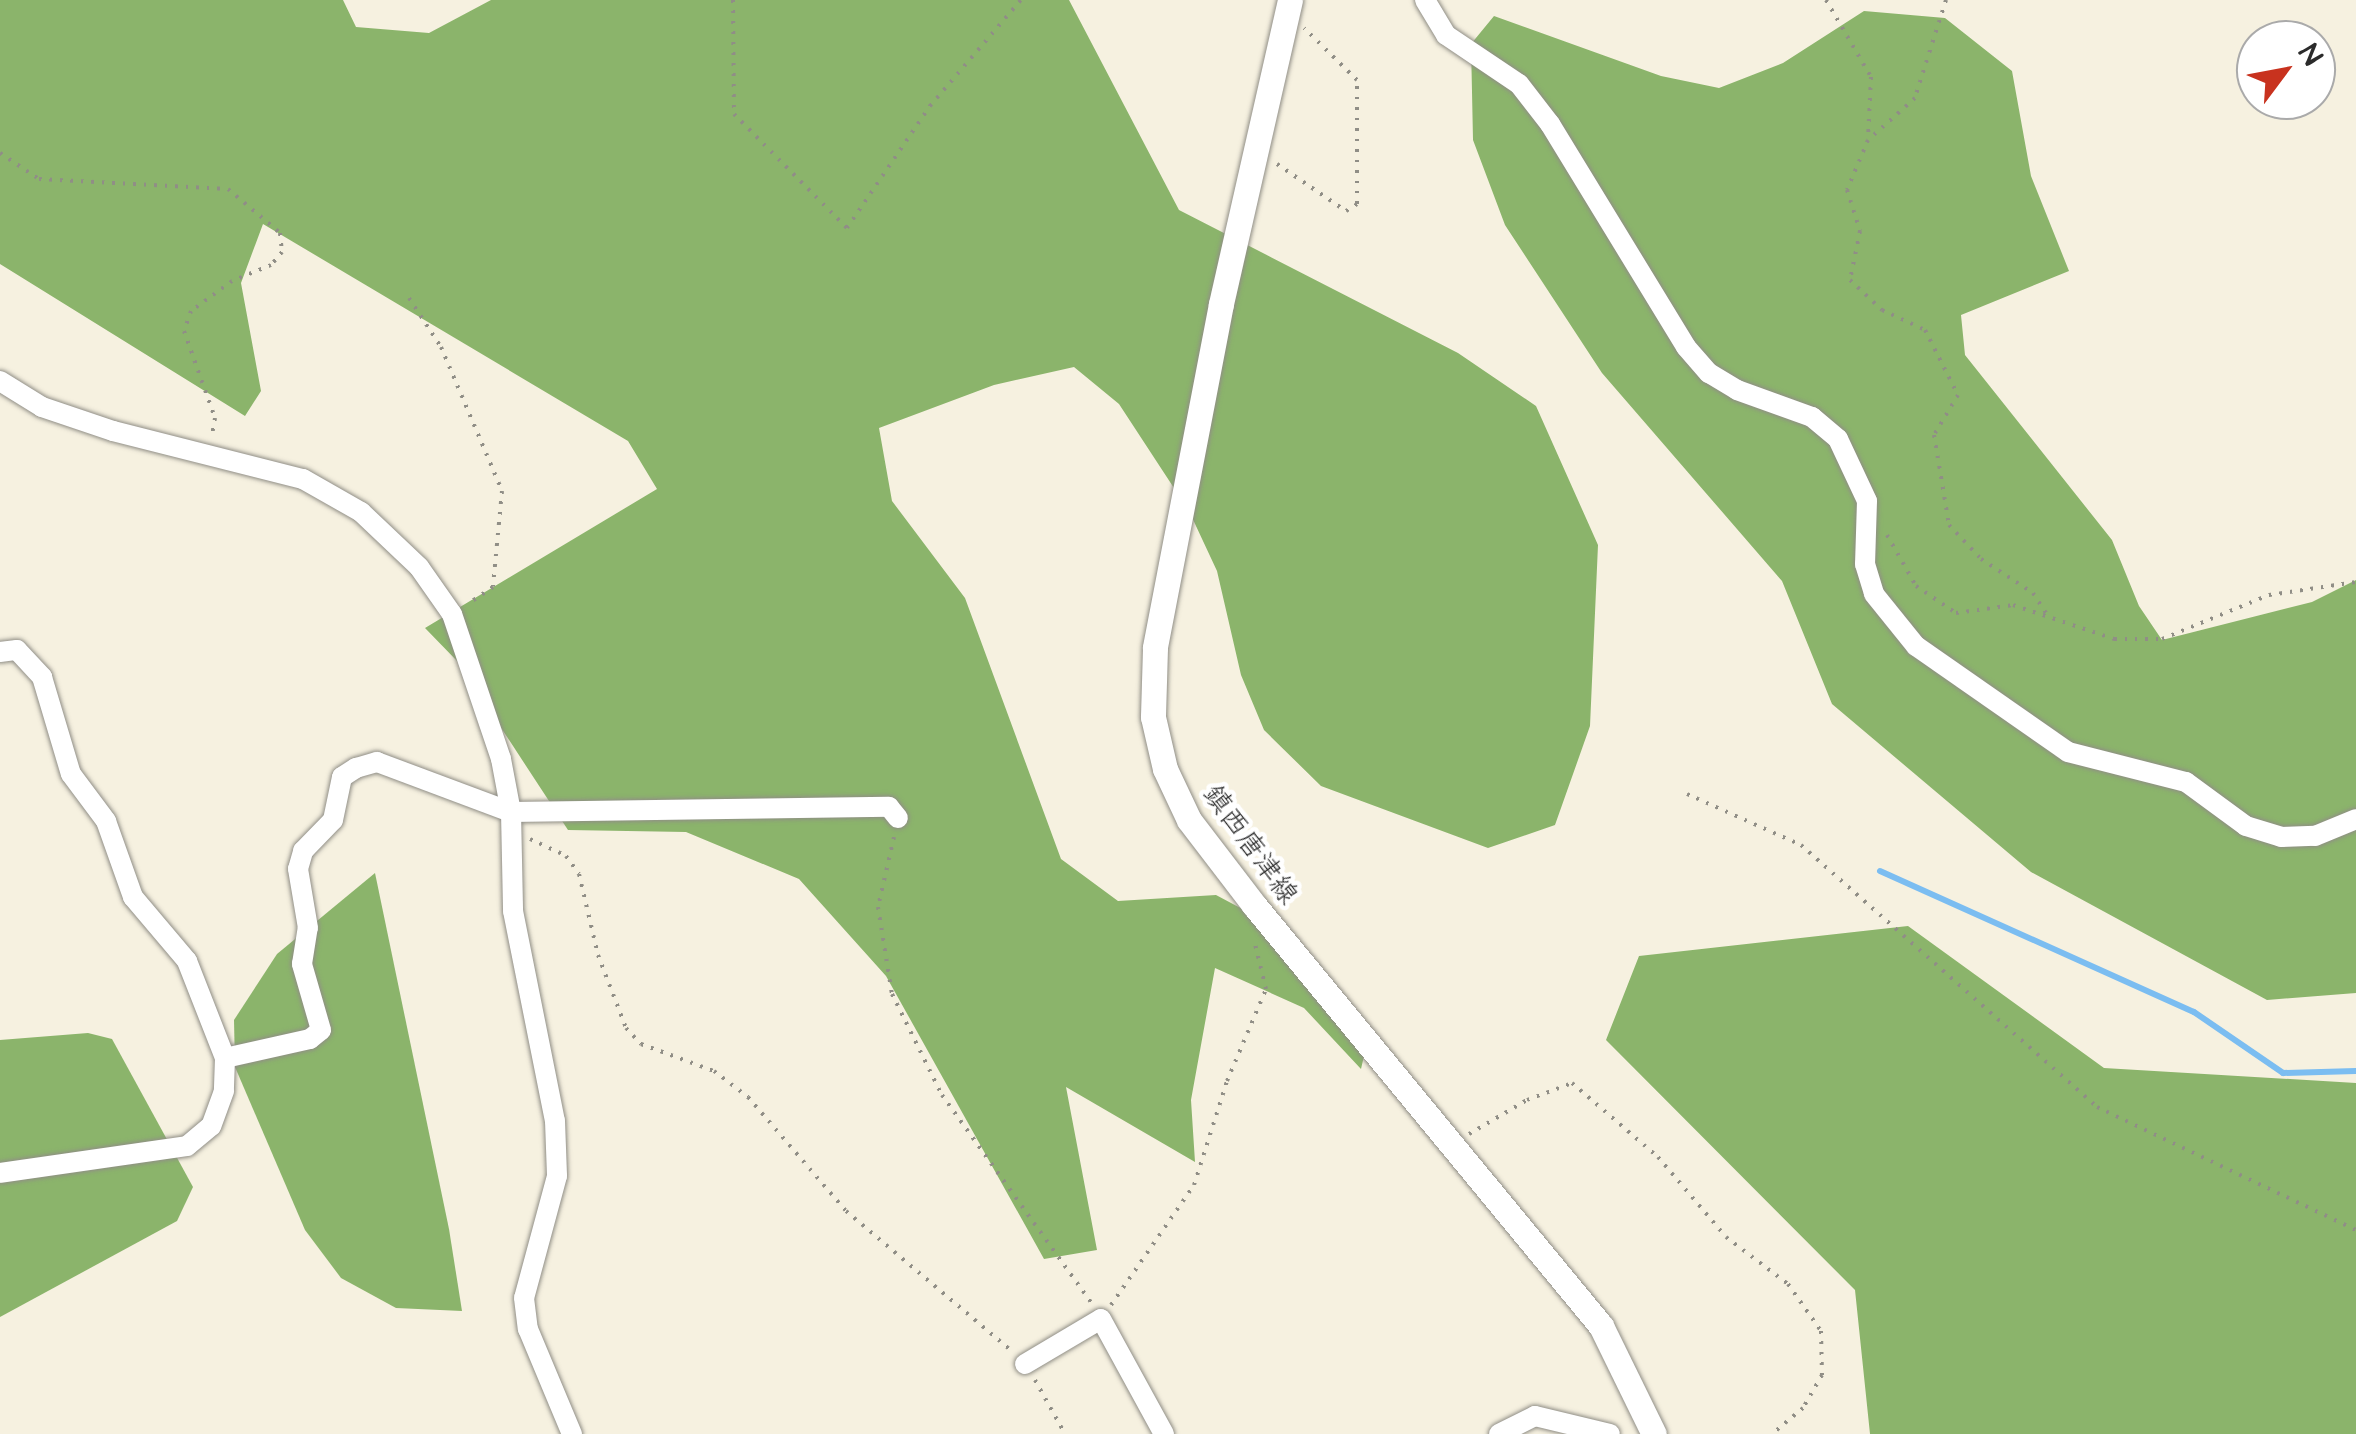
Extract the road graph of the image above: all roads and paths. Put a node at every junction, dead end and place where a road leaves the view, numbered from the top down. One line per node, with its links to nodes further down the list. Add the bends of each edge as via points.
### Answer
1 (732, 0): 2 (path, via 734,114 847,228 930,106)
2 (1022, 0)
3 (1425, 0): 13 (street, via 1446,36 1518,84 1550,124 1686,347 1737,390 1812,417 1838,438)
4 (1826, 0): 7 (path, via 1871,77)
5 (1946, 0): 7 (path, via 1915,98)
6 (1289, 6): 8 (main road, 鎮西唐津線); 8 (path, via 1357,80 1358,204 1346,211)
7 (1868, 140): 16 (path, via 1848,190 1860,231 1850,280 1882,310 1925,330 1958,395 1934,435 1948,525 1981,559 2034,593)
8 (1256, 150): 24 (main road, 鎮西唐津線, via 1155,648 1153,716 1164,769 1190,820)
9 (0, 153): 12 (path, via 39,179 228,189 280,233 282,252 271,265 232,281 190,311 184,331 215,418 211,440)
10 (409, 298): 15 (path, via 441,347 502,491 493,588)
11 (0, 381): 12 (street, via 42,407)
12 (218, 457): 15 (street, via 303,479 361,512 418,567)
13 (1867, 501): 16 (path, via 1916,586 1934,603 1956,613 2012,606); 20 (street, via 1865,564 1887,616 1916,646 2019,723 2068,752 2186,782 2246,826 2281,837 2315,836)
14 (2356, 582): 16 (path, via 2269,595 2162,639 2114,639)
15 (452, 614): 21 (street, via 496,742)
16 (2048, 616)
17 (0, 652): 23 (street, via 17,650 42,677 71,774 106,821 133,897 187,961)
18 (1687, 794): 26 (path, via 1801,846 2097,1108)
19 (898, 818): 21 (street, via 890,807); 27 (path, via 878,907 892,994 942,1095 1004,1190 1060,1252)
20 (2356, 819)
21 (512, 822): 23 (street, via 377,762 342,778 333,820 304,851 298,869 308,928 302,964 321,1030 310,1039); 28 (path, via 566,856 580,874 598,954 626,1028 642,1044 714,1071 748,1097 846,1211); 29 (street, via 513,911 555,1121 557,1176 524,1298 528,1329)
22 (1253, 938): 27 (path, via 1266,990 1194,1186)
23 (224, 1058): 25 (street, via 224,1091 211,1126 187,1146)
24 (1452, 1144): 34 (main road, 鎮西唐津線, via 1601,1326); 35 (path, via 1527,1100 1572,1083 1658,1157 1726,1236 1788,1284 1821,1331 1822,1375 1804,1408)
25 (0, 1173)
26 (2356, 1230)
27 (1101, 1319): 28 (street); 31 (street)
28 (1025, 1364): 30 (path)
29 (572, 1434)
30 (1065, 1434)
31 (1164, 1434)
32 (1500, 1434): 33 (street, via 1535,1416)
33 (1610, 1434)
34 (1654, 1434)
35 (1772, 1434)

